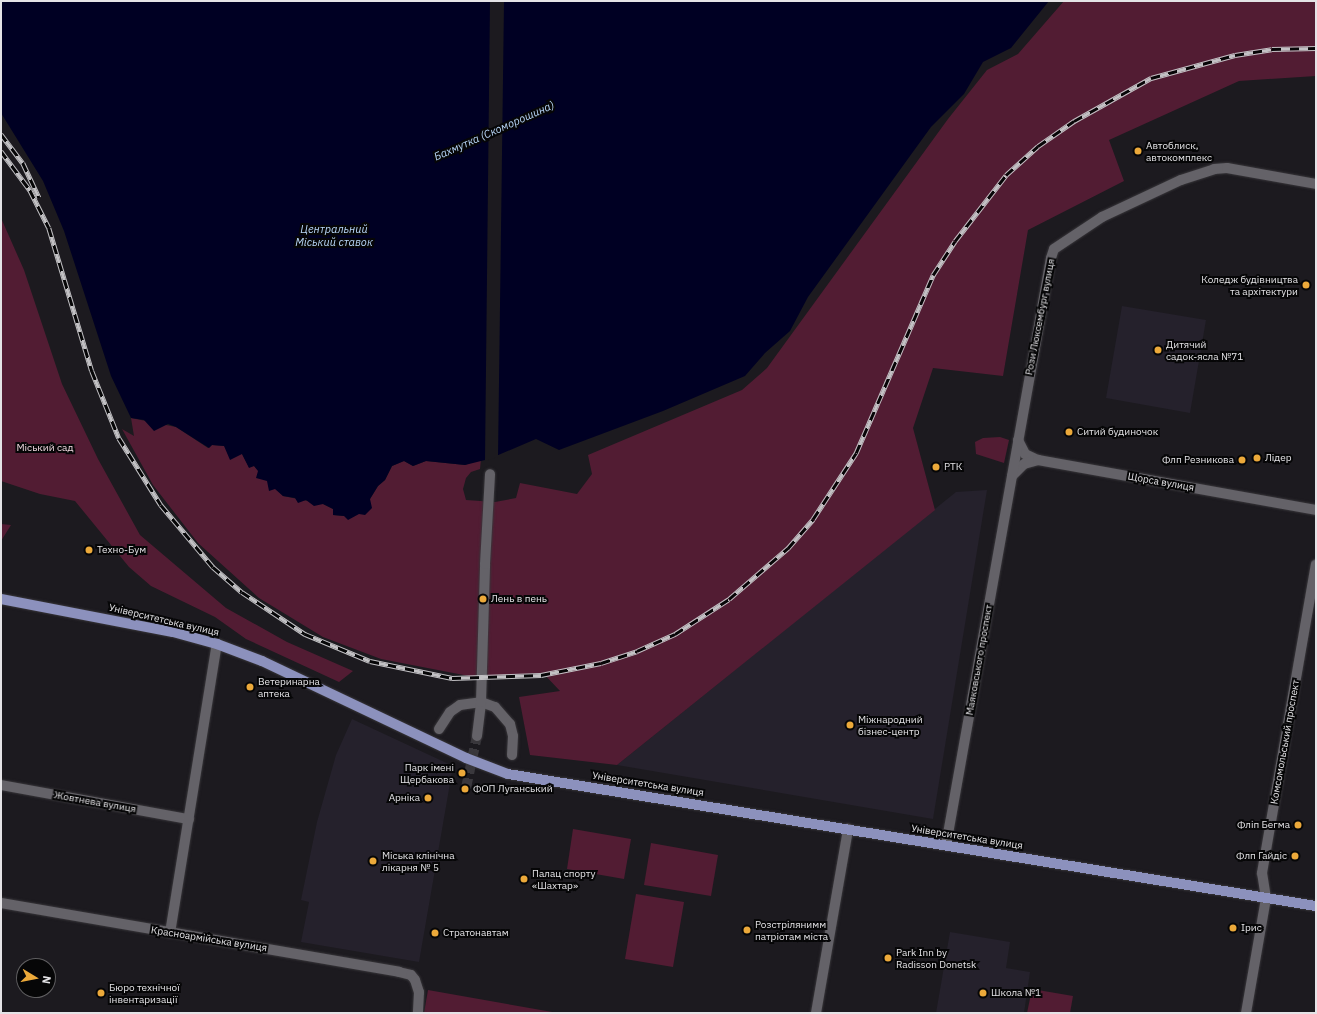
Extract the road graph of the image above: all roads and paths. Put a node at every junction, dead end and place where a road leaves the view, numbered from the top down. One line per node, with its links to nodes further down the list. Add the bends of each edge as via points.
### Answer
1 (1316, 184): 2 (street, Рози Люксембург вулиця, via 1221,168 1181,180 1130,203 1102,216 1061,242 1051,258)
2 (1018, 440): 3 (street, via 1025,454); 5 (street, Рози Люксембург вулиця)
3 (1038, 460): 5 (street, via 1024,464); 6 (street, Щорса вулиця)
4 (490, 474): 10 (street)
5 (1012, 476): 17 (street, Маяковського проспект)
6 (1316, 510)
7 (1316, 565): 18 (street, Комсомольський проспект, via 1262,873)
8 (1, 599): 9 (main road, Університетська вулиця, via 165,631)
9 (217, 644): 15 (street); 16 (main road, Університетська вулиця, via 262,661 466,758 508,774)
10 (481, 702): 11 (street, via 460,705 450,712); 12 (street); 13 (street, via 495,706 510,724 513,736)
11 (439, 729)
12 (477, 736)
13 (512, 755)
14 (1, 785): 15 (street, Жовтнева вулиця)
15 (189, 820): 21 (street)
16 (848, 829): 17 (main road, Університетська вулиця); 23 (street)
17 (946, 845): 18 (main road, Університетська вулиця)
18 (1266, 898): 20 (main road, Університетська вулиця); 24 (street, Комсомольський проспект)
19 (1, 903): 21 (street, Красноармійська вулиця)
20 (1316, 906)
21 (170, 933): 22 (street, Красноармійська вулиця, via 411,975 419,992)
22 (418, 1013)
23 (816, 1013)
24 (1246, 1013)

